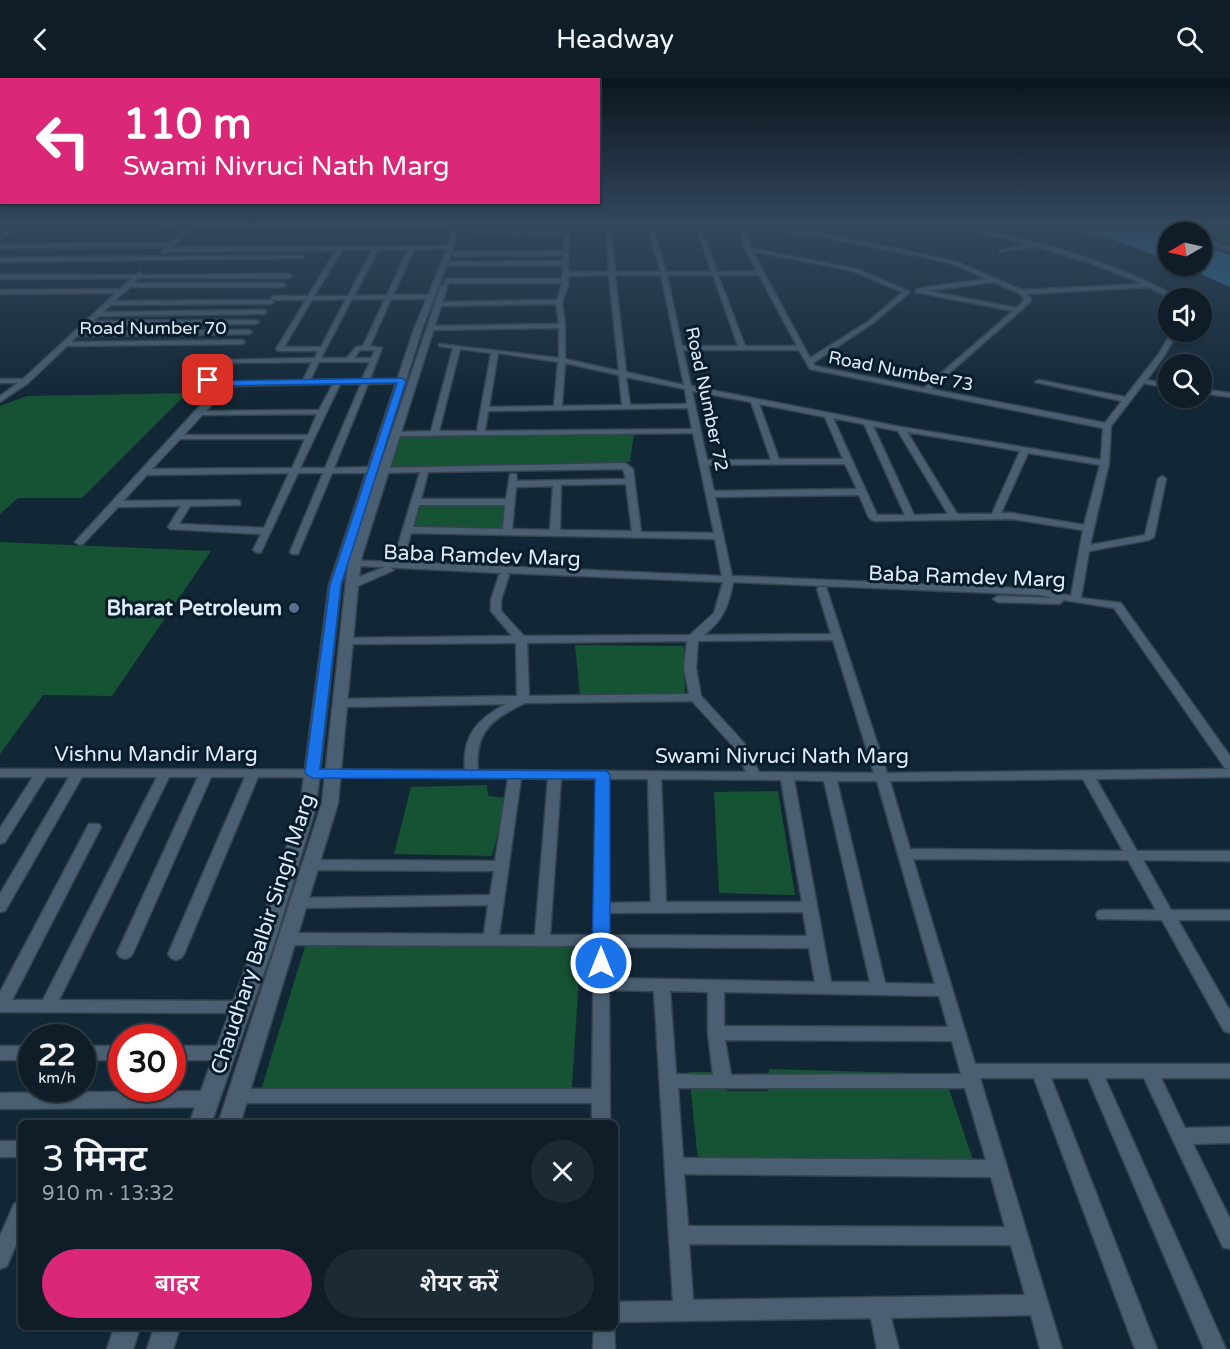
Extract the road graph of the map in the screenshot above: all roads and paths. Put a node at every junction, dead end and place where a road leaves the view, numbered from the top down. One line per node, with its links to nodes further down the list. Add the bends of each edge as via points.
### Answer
1 (131, 282): 17 (street)
2 (285, 282): 18 (street)
3 (320, 282): 26 (street)
4 (358, 282): 27 (street)
5 (398, 282): 28 (street)
6 (442, 282): 30 (street, Chaudhary Balbir Singh Marg)
7 (445, 282): 30 (street, Chaudhary Balbir Singh Marg)
8 (565, 282): 31 (street)
9 (615, 282): 61 (street)
10 (666, 282): 48 (street, Road Number 72)
11 (719, 282): 49 (street)
12 (767, 282): 50 (street, Road Number 73)
13 (884, 282): 24 (street)
14 (978, 282): 22 (street)
15 (999, 282): 25 (street)
16 (1145, 282): 19 (street)
17 (128, 285): 18 (street); 21 (street)
18 (283, 285): 29 (street)
19 (1153, 286): 20 (street); 25 (street)
20 (1158, 289)
21 (121, 291): 23 (street); 32 (street)
22 (918, 291): 24 (street); 33 (street)
23 (0, 292)
24 (907, 292): 60 (street, via 871,322)
25 (1021, 292): 33 (street, via 1028,299)
26 (310, 298): 27 (street); 29 (street); 52 (street, via 279,350)
27 (350, 298): 28 (street); 52 (street)
28 (391, 298): 30 (street); 46 (street)
29 (272, 300): 32 (street); 34 (street)
30 (435, 301): 31 (street); 39 (street, Chaudhary Balbir Singh Marg); 64 (street, Chaudhary Balbir Singh Marg, via 418,329)
31 (559, 302): 38 (street)
32 (109, 303): 35 (street)
33 (1018, 310): 73 (street)
34 (264, 312): 35 (street); 36 (street)
35 (97, 314): 37 (street)
36 (256, 322): 37 (street); 40 (street)
37 (86, 323): 41 (street)
38 (562, 326): 39 (street); 57 (street)
39 (432, 328): 90 (street, Chaudhary Balbir Singh Marg)
40 (249, 332): 41 (street); 42 (street)
41 (75, 334): 44 (street)
42 (242, 342): 44 (street, Road Number 70); 51 (street)
43 (1168, 342): 65 (street)
44 (64, 344): 63 (street)
45 (441, 345): 47 (street)
46 (366, 347): 55 (street, via 357,349); 56 (street, via 379,348)
47 (457, 347): 53 (street); 88 (street)
48 (679, 348): 49 (street); 72 (street, Road Number 72)
49 (742, 348): 50 (street)
50 (800, 348): 60 (street, Road Number 73)
51 (235, 349)
52 (323, 349): 59 (street)
53 (495, 351): 57 (street); 80 (street)
54 (227, 355): 58 (street)
55 (349, 360): 56 (street); 59 (street)
56 (375, 360): 67 (street)
57 (562, 360): 61 (street); 79 (street)
58 (219, 361): 59 (street); 70 (street, via 208,382)
59 (317, 361): 69 (street)
60 (808, 363): 73 (street, Road Number 73, via 815,369)
61 (621, 372): 72 (street); 78 (street)
62 (0, 379): 63 (street)
63 (26, 379): 74 (street)
64 (402, 381): 67 (street); 102 (street, Chaudhary Balbir Singh Marg)
65 (1143, 381): 71 (street); 75 (street)
66 (338, 382): 67 (street); 69 (street); 81 (street)
67 (366, 382): 101 (street)
68 (1039, 382): 75 (street)
69 (305, 383): 70 (street)
70 (227, 384): 82 (street)
71 (1158, 384)
72 (688, 388): 76 (street); 77 (street, Road Number 72)
73 (925, 391): 85 (street, Road Number 73)
74 (0, 400)
75 (1128, 400): 85 (street)
76 (754, 401): 83 (street); 96 (street)
77 (692, 406): 78 (street); 87 (street, Road Number 72)
78 (626, 407): 79 (street)
79 (558, 408): 80 (street)
80 (485, 409): 89 (street)
81 (322, 412): 82 (street); 92 (street)
82 (198, 413): 91 (street)
83 (828, 415): 84 (street); 94 (street)
84 (867, 422): 86 (street); 118 (street)
85 (1107, 426): 97 (street)
86 (901, 429): 93 (street); 117 (street)
87 (697, 431): 89 (street); 95 (street, Road Number 72)
88 (435, 433): 89 (street); 90 (street)
89 (481, 433)
90 (398, 434): 103 (street, Chaudhary Balbir Singh Marg)
91 (176, 437): 92 (street); 104 (street)
92 (310, 437): 100 (street)
93 (1025, 450): 97 (street); 116 (street)
94 (848, 461): 96 (street); 109 (street)
95 (704, 462): 96 (street); 110 (street, Road Number 72)
96 (776, 462)
97 (1105, 463): 119 (street)
98 (514, 467): 99 (street); 106 (street, via 621,465 629,469); 108 (street)
99 (425, 469): 103 (street); 111 (street)
100 (296, 470): 101 (street); 104 (street); 121 (street)
101 (331, 470): 102 (street); 129 (street)
102 (371, 470): 131 (street, Chaudhary Balbir Singh Marg)
103 (384, 470): 131 (street, Chaudhary Balbir Singh Marg)
104 (144, 472): 115 (street)
105 (1162, 479): 127 (street, via 1149,537)
106 (630, 481): 107 (street); 124 (street)
107 (557, 483): 108 (street); 123 (street)
108 (512, 484): 112 (street)
109 (863, 492): 110 (street); 118 (street, via 874,518)
110 (711, 494): 125 (street, Road Number 72)
111 (416, 502): 112 (street); 120 (street)
112 (510, 502): 122 (street)
113 (187, 503): 114 (street); 115 (street); 121 (street, via 173,527)
114 (237, 503)
115 (114, 504): 126 (street)
116 (994, 516): 117 (street); 119 (street)
117 (954, 517): 118 (street)
118 (911, 518)
119 (1088, 528): 127 (street)
120 (407, 530): 122 (street); 130 (street)
121 (267, 531): 128 (street)
122 (507, 532): 123 (street)
123 (555, 532): 124 (street)
124 (638, 534): 125 (street)
125 (720, 536): 133 (street, Road Number 72)
126 (80, 542)
127 (1084, 549): 135 (street)
128 (258, 550)
129 (295, 552)
130 (392, 568): 131 (street); 131 (street, Baba Ramdev Marg); 132 (street, Baba Ramdev Marg); 133 (street, Baba Ramdev Marg)
131 (348, 570): 139 (street, Chaudhary Balbir Singh Marg); 151 (street, Chaudhary Balbir Singh Marg, via 335,585)
132 (504, 576): 133 (street, Baba Ramdev Marg); 138 (street, via 496,611)
133 (727, 581): 134 (street, Baba Ramdev Marg); 135 (street, Baba Ramdev Marg, via 1041,592); 137 (street, via 721,612)
134 (822, 589): 135 (street, Baba Ramdev Marg); 136 (street)
135 (1075, 600): 143 (street, via 1118,605)
136 (837, 637): 137 (street); 162 (street)
137 (693, 638): 138 (street); 140 (street, via 690,668)
138 (521, 640): 139 (street); 141 (street)
139 (346, 641): 142 (street, Chaudhary Balbir Singh Marg)
140 (695, 697): 141 (street); 159 (street, via 740,746)
141 (523, 700): 142 (street); 153 (street, via 501,710 477,733 471,749)
142 (340, 703): 144 (street, Chaudhary Balbir Singh Marg)
143 (1230, 765)
144 (333, 772): 151 (street, Vishnu Mandir Marg); 153 (street, Swami Nivruci Nath Marg); 169 (street, Chaudhary Balbir Singh Marg, via 330,803)
145 (0, 773): 146 (street, Vishnu Mandir Marg)
146 (42, 773): 147 (street, Vishnu Mandir Marg); 164 (street)
147 (78, 773): 148 (street, Vishnu Mandir Marg); 172 (street)
148 (165, 773): 149 (street, Vishnu Mandir Marg); 193 (street)
149 (206, 773): 150 (street, Vishnu Mandir Marg); 184 (street)
150 (253, 773): 151 (street, Vishnu Mandir Marg); 185 (street)
151 (312, 773): 194 (street, Chaudhary Balbir Singh Marg, via 308,807)
152 (1230, 773): 158 (street, Swami Nivruci Nath Marg)
153 (472, 774): 154 (street, Swami Nivruci Nath Marg)
154 (515, 774): 155 (street, Swami Nivruci Nath Marg); 168 (street)
155 (555, 774): 156 (street, Swami Nivruci Nath Marg); 181 (street)
156 (602, 775): 157 (street, Swami Nivruci Nath Marg); 173 (street)
157 (654, 775): 159 (street, Swami Nivruci Nath Marg); 174 (street)
158 (1087, 775): 162 (street, Swami Nivruci Nath Marg); 166 (street)
159 (754, 776): 160 (street, Swami Nivruci Nath Marg)
160 (787, 776): 161 (street, Swami Nivruci Nath Marg); 175 (street)
161 (829, 776): 162 (street, Swami Nivruci Nath Marg); 190 (street)
162 (882, 777): 165 (street)
163 (94, 827): 192 (street)
164 (0, 839)
165 (905, 854): 166 (street); 191 (street)
166 (1134, 855): 167 (street); 176 (street)
167 (1230, 856)
168 (502, 863): 169 (street); 170 (street)
169 (310, 865): 171 (street, Chaudhary Balbir Singh Marg)
170 (497, 900): 171 (street); 180 (street)
171 (298, 903): 179 (street, Chaudhary Balbir Singh Marg)
172 (0, 908)
173 (602, 908): 174 (street); 182 (street)
174 (659, 908): 175 (street)
175 (810, 908): 183 (street)
176 (1167, 914): 177 (street); 178 (street); 195 (street)
177 (1103, 915)
178 (1230, 915)
179 (286, 939): 180 (street); 209 (street, Chaudhary Balbir Singh Marg)
180 (491, 939): 181 (street)
181 (542, 941): 182 (street)
182 (601, 942): 183 (street); 186 (street)
183 (816, 942): 189 (street)
184 (125, 953)
185 (176, 954)
186 (601, 984): 187 (street); 210 (street)
187 (662, 987): 188 (street); 207 (street)
188 (716, 987): 189 (street); 196 (street)
189 (824, 988): 190 (street)
190 (879, 989): 191 (street)
191 (945, 990): 197 (street)
192 (1, 1006): 193 (street)
193 (48, 1006): 194 (street)
194 (241, 1007): 201 (street, Chaudhary Balbir Singh Marg)
195 (1230, 1026)
196 (716, 1033): 197 (street); 208 (street)
197 (958, 1034): 206 (street)
198 (0, 1053): 199 (street)
199 (18, 1053)
200 (186, 1053): 201 (street)
201 (225, 1053): 211 (street, Chaudhary Balbir Singh Marg)
202 (1040, 1071): 203 (street); 206 (street); 239 (street)
203 (1093, 1071): 204 (street); 240 (street)
204 (1149, 1071): 205 (street); 217 (street)
205 (1230, 1071)
206 (970, 1076): 208 (street); 221 (street)
207 (669, 1082): 208 (street); 220 (street)
208 (723, 1082)
209 (237, 1096): 210 (street); 214 (street, Chaudhary Balbir Singh Marg)
210 (600, 1096): 215 (street)
211 (208, 1099): 212 (street); 213 (street, Chaudhary Balbir Singh Marg)
212 (0, 1101)
213 (201, 1120)
214 (230, 1120)
215 (601, 1120)
216 (1230, 1135): 217 (street)
217 (1180, 1136): 225 (street)
218 (0, 1149): 219 (street)
219 (18, 1149)
220 (675, 1166): 221 (street); 223 (street)
221 (998, 1169): 224 (street)
222 (18, 1217): 226 (street)
223 (680, 1235): 224 (street); 229 (street)
224 (1018, 1236): 227 (street)
225 (1230, 1240)
226 (0, 1259)
227 (1038, 1305): 228 (street); 238 (street)
228 (879, 1308): 229 (street); 237 (street)
229 (684, 1311): 230 (street)
230 (618, 1312)
231 (126, 1330): 234 (street)
232 (166, 1330): 235 (street)
233 (604, 1330): 236 (street)
234 (120, 1349)
235 (160, 1349)
236 (604, 1349)
237 (888, 1349)
238 (1051, 1349)
239 (1146, 1349)
240 (1215, 1349)

